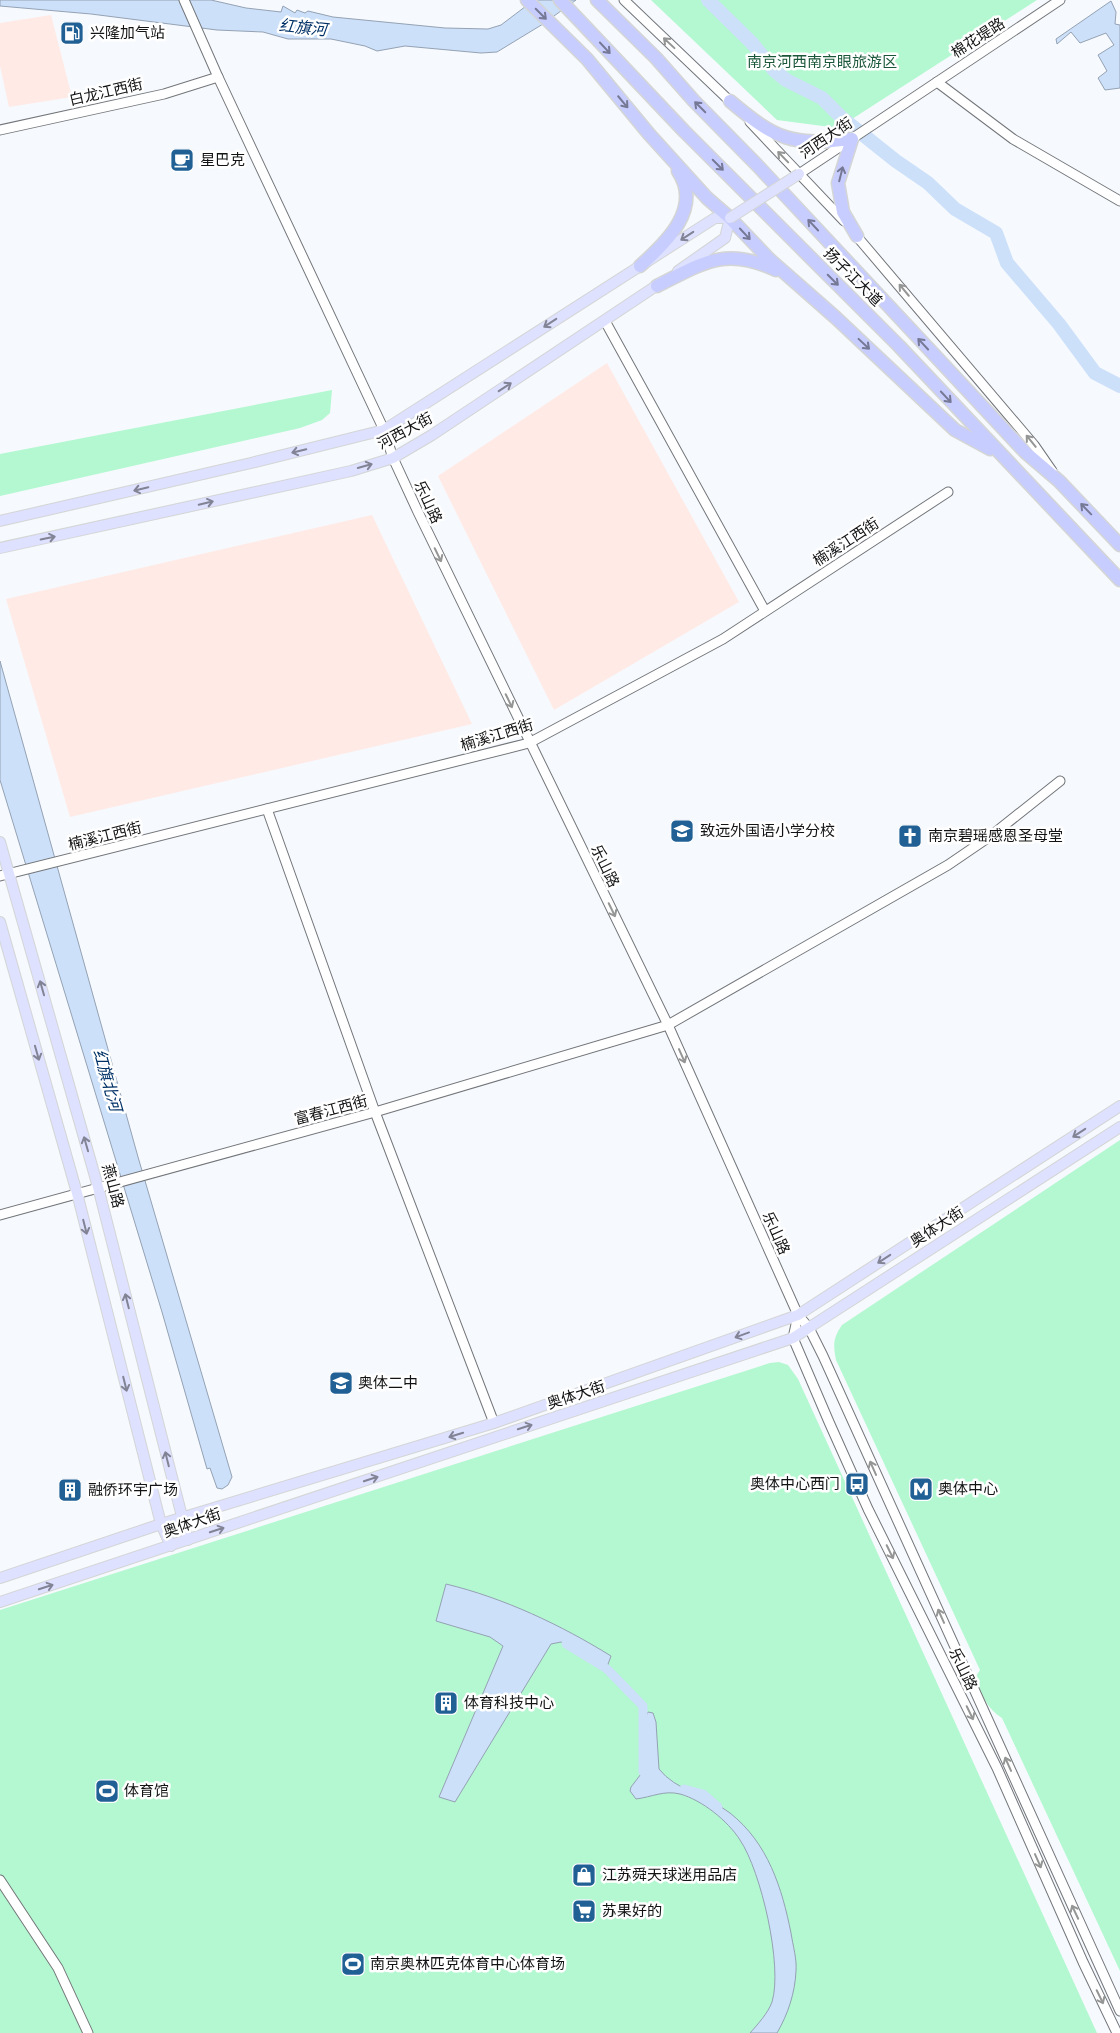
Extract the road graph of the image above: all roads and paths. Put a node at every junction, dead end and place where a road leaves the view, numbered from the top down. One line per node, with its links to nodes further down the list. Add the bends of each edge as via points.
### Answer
1 (184, 0): 9 (street, 乐山路)
2 (527, 0): 14 (highway, one-way to 14, via 587,59)
3 (560, 0): 24 (highway, 扬子江大道, one-way to 24, via 684,131 899,346)
4 (596, 0): 8 (highway, 扬子江大道)
5 (608, 0): 8 (highway)
6 (624, 0): 11 (street, 扬子江大道, one-way to 6)
7 (1060, 0): 10 (street, 棉花堤路)
8 (631, 33): 26 (highway, 扬子江大道, one-way to 8, via 1025,452)
9 (218, 77): 12 (street, 白龙江西街, via 164,94); 23 (street, 乐山路)
10 (936, 82): 13 (street, 河西大街); 16 (street, via 1013,139)
11 (730, 101): 13 (highway, via 768,131 784,138 823,142); 15 (street, 扬子江大道, one-way to 11)
12 (0, 130)
13 (852, 139): 15 (street, 河西大街); 18 (highway, one-way to 13, via 843,212 838,183)
14 (666, 153): 17 (highway); 19 (highway, via 681,176 686,204 670,237)
15 (799, 174): 17 (main road, 河西大街, bridge); 18 (street, 扬子江大道)
16 (1120, 201)
17 (730, 218): 19 (main road, 河西大街, one-way to 19, via 715,218); 20 (highway, one-way to 20); 21 (main road, 河西大街, via 725,238)
18 (857, 236): 26 (street, 扬子江大道, one-way to 18, via 1034,445)
19 (640, 266): 23 (main road, 河西大街, one-way to 23)
20 (792, 280): 21 (highway, via 762,263 725,257 706,262); 24 (highway, one-way to 24, via 955,430)
21 (657, 286): 22 (main road, 河西大街)
22 (605, 321): 25 (main road, 河西大街, one-way to 22, via 432,436); 32 (street)
23 (384, 430): 25 (street, 乐山路); 28 (main road, 河西大街, one-way to 28)
24 (999, 454): 31 (highway, 扬子江大道)
25 (393, 458): 30 (main road, 河西大街, one-way to 25, via 341,473); 33 (street, 乐山路, one-way to 33)
26 (1059, 481): 29 (highway, 扬子江大道, one-way to 26)
27 (948, 492): 32 (street, 楠溪江西街)
28 (0, 521)
29 (1120, 545)
30 (0, 548)
31 (1120, 580)
32 (765, 611): 33 (street, 楠溪江西街, via 723,639)
33 (530, 743): 35 (street, 楠溪江西街); 39 (street, 乐山路, one-way to 39)
34 (1060, 781): 39 (street, 富春江西街, via 948,865)
35 (266, 810): 37 (street, 楠溪江西街); 41 (street)
36 (0, 842): 37 (main road, 燕山路)
37 (5, 875): 43 (main road, 燕山路, one-way to 37)
38 (0, 922): 44 (main road, one-way to 44)
39 (668, 1025): 41 (street, 富春江西街); 46 (street, 乐山路, one-way to 46)
40 (1120, 1106): 46 (main road, 奥体大街, one-way to 46)
41 (375, 1112): 43 (street, 富春江西街); 49 (street)
42 (1120, 1127): 47 (main road, 奥体大街)
43 (98, 1187): 44 (street, 富春江西街); 50 (main road, 燕山路, one-way to 43)
44 (77, 1193): 45 (street, 富春江西街); 51 (main road, one-way to 51)
45 (0, 1215)
46 (798, 1315): 47 (street, 乐山路); 48 (street); 49 (main road, 奥体大街, one-way to 49)
47 (809, 1328): 48 (main road, 奥体大街); 57 (street, 乐山路, one-way to 47)
48 (792, 1338): 52 (main road, 奥体大街, one-way to 48); 59 (street, 乐山路, one-way to 59, via 868,1509 997,1768 1082,1962)
49 (494, 1423): 50 (main road, 奥体大街, one-way to 50)
50 (183, 1519): 51 (main road, 奥体大街); 52 (main road, 燕山路)
51 (161, 1524): 53 (main road); 54 (main road, 奥体大街)
52 (188, 1540): 53 (main road, 奥体大街)
53 (171, 1546): 55 (main road, 奥体大街, one-way to 53)
54 (0, 1578)
55 (0, 1602)
56 (0, 1880): 58 (street, via 58,1968)
57 (1120, 2011)
58 (88, 2033)
59 (1117, 2033)

